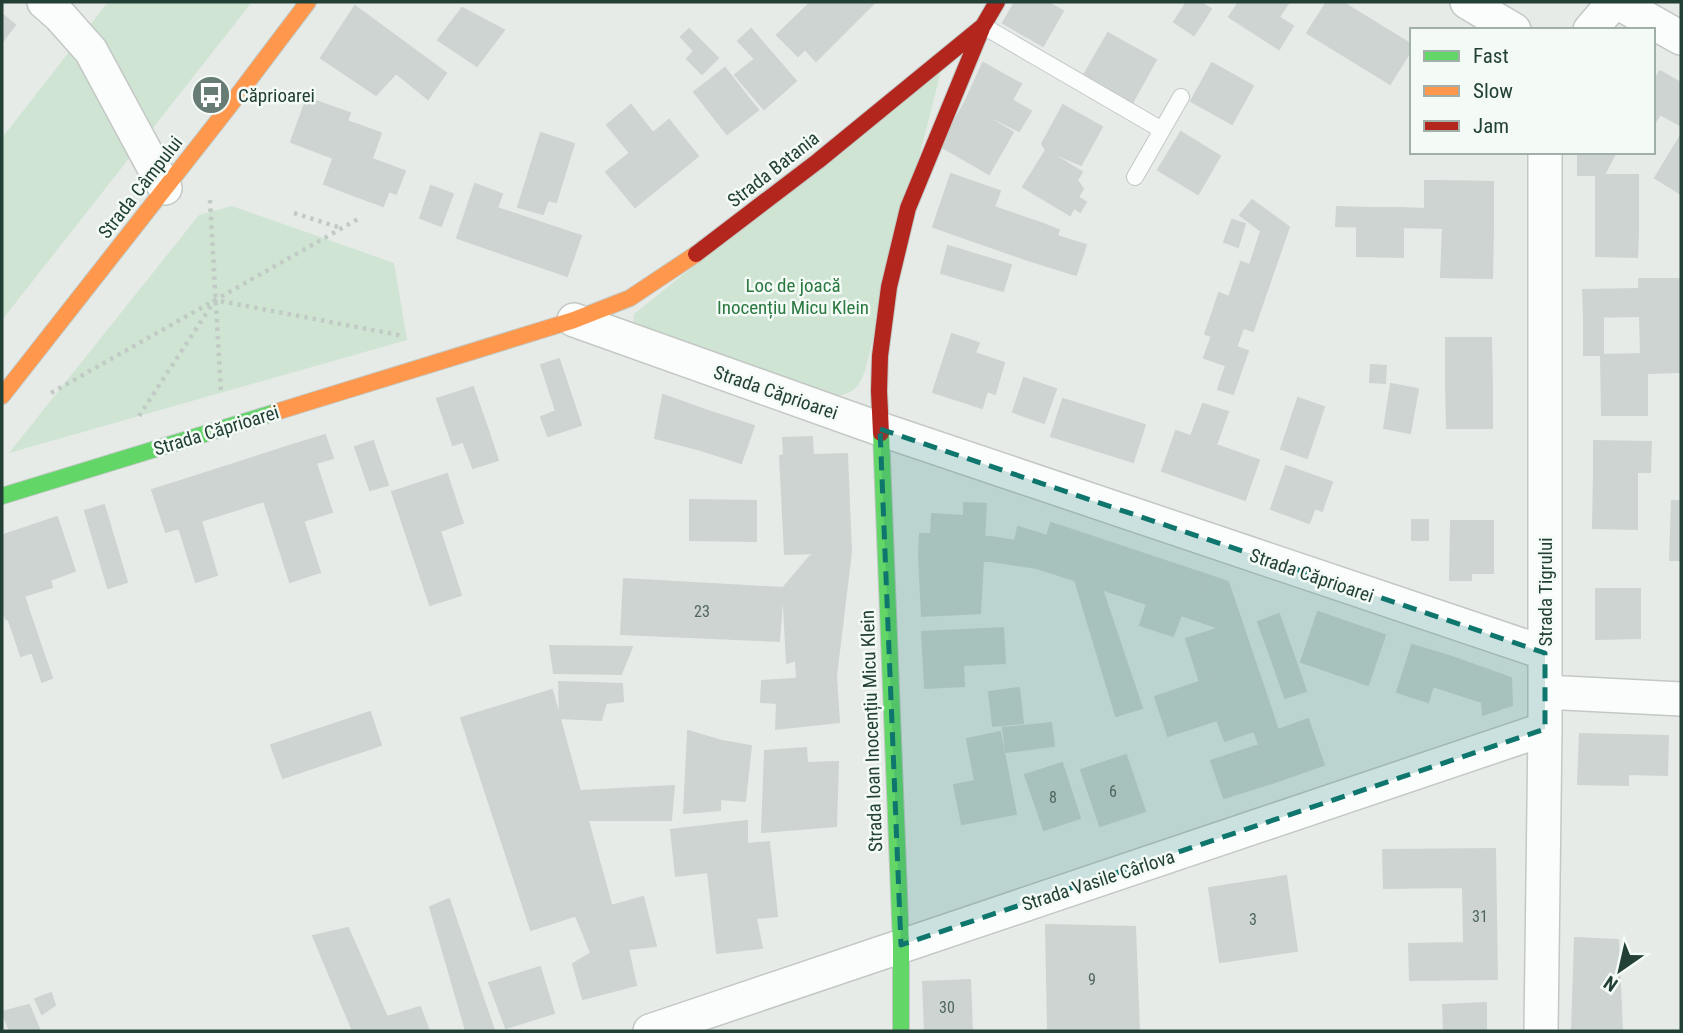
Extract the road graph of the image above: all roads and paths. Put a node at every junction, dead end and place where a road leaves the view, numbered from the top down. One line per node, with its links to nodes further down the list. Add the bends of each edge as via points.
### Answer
1 (44, 2): 14 (street, via 91,51)
2 (308, 2): 14 (street, Strada Câmpului)
3 (997, 2): 6 (street, Strada Batania)
4 (1466, 2): 7 (street)
5 (1616, 2): 8 (street); 9 (street)
6 (983, 26): 11 (lane); 20 (street, Strada Batania, via 707,247 630,298); 26 (street, Strada Batania, via 908,208 889,287 880,356)
7 (1511, 28)
8 (1592, 28)
9 (1681, 38)
10 (1181, 97): 11 (lane)
11 (1162, 130): 13 (lane)
12 (1545, 154): 28 (street, Strada Tigrului)
13 (1135, 177)
14 (165, 188): 22 (street, Strada Câmpului)
15 (210, 200): 19 (path)
16 (294, 213): 18 (path)
17 (358, 219): 18 (path)
18 (342, 228): 19 (path)
19 (215, 300): 21 (path); 23 (path); 24 (path); 25 (path)
20 (574, 320): 25 (street, Strada Căprioarei); 26 (street, Strada Căprioarei)
21 (407, 336)
22 (2, 396)
23 (44, 397)
24 (139, 417)
25 (223, 428): 27 (street, Strada Căprioarei)
26 (880, 429): 28 (street, Strada Căprioarei); 32 (street, Strada Ioan Inocențiu Micu Klein)
27 (2, 496)
28 (1545, 653): 29 (street, Strada Tigrului)
29 (1545, 692): 30 (street); 31 (street, Strada Tigrului)
30 (1681, 699)
31 (1545, 729): 32 (street, Strada Vasile Cârlova); 35 (street, Strada Tigrului)
32 (901, 946): 33 (street, Strada Vasile Cârlova); 34 (street, Strada Ioan Inocențiu Micu Klein)
33 (649, 1031)
34 (901, 1031)
35 (1541, 1031)

